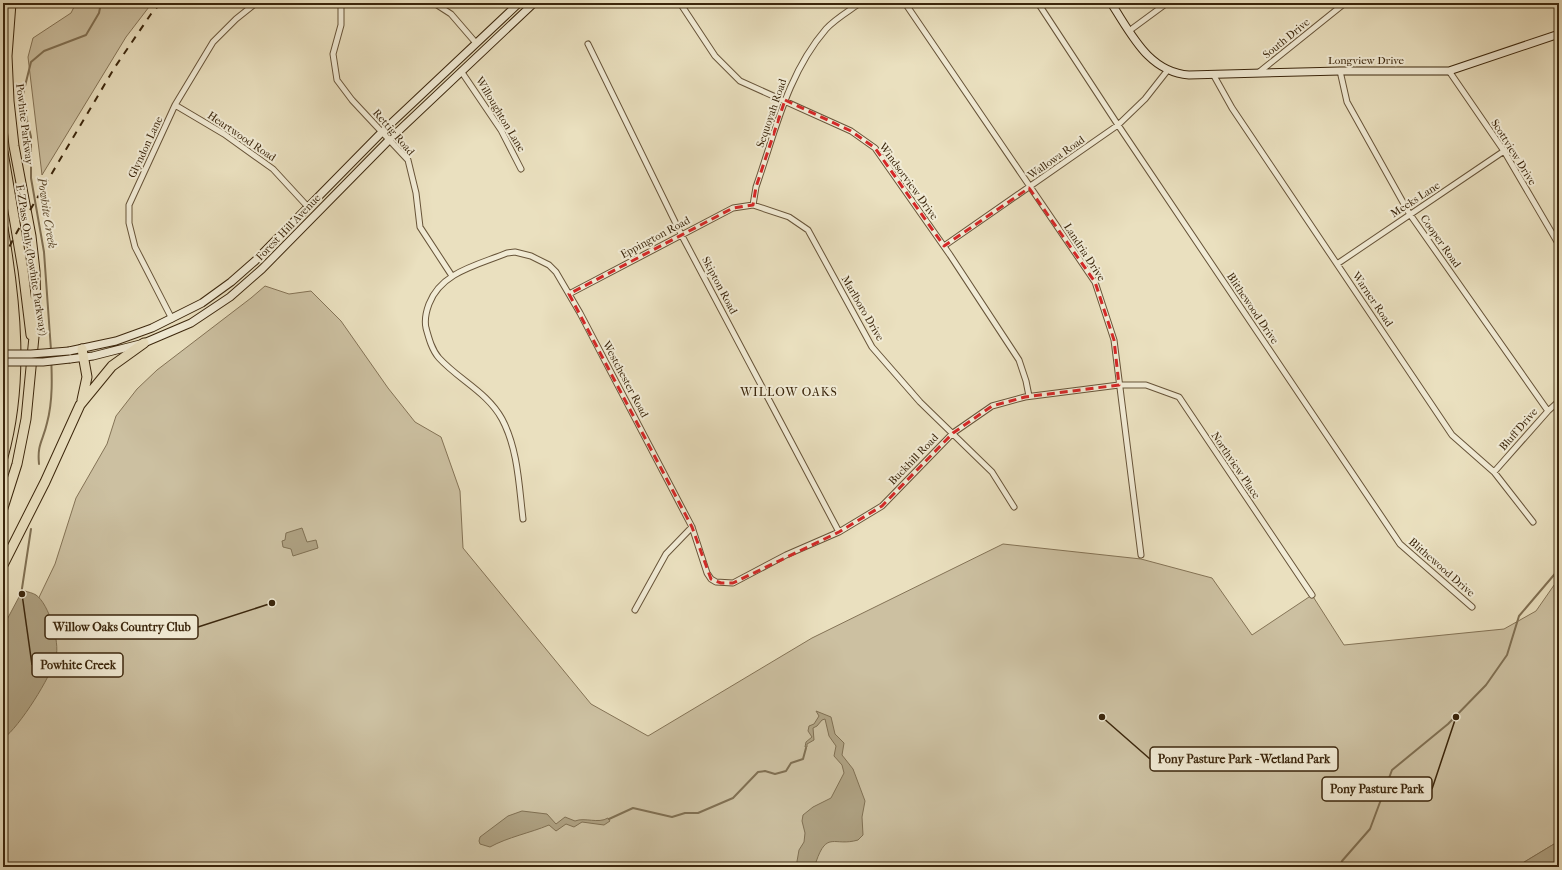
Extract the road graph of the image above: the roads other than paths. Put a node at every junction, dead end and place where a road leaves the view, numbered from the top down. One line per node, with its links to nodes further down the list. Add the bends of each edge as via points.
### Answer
1 (11, 3): 46 (highway, Powhite Parkway, via 8,90 12,135 34,259 36,311)
2 (256, 3): 25 (street, Glyndon Lane, via 213,42)
3 (341, 3): 27 (street, Rettig Road, via 341,25 333,54 337,80 352,100)
4 (434, 3): 16 (street, via 451,14)
5 (519, 3): 16 (main road, Forest Hill Avenue)
6 (534, 3): 19 (main road, Forest Hill Avenue)
7 (860, 3): 24 (street, Sequoyah Road, via 827,28 804,59)
8 (905, 3): 32 (street, Landria Drive)
9 (1038, 3): 26 (street, Blithewood Drive)
10 (1110, 3): 14 (main road)
11 (1167, 3): 14 (street)
12 (1345, 3): 22 (street, South Drive)
13 (681, 4): 24 (street, Windsorview Drive, via 715,56 740,80)
14 (1129, 31): 18 (main road, via 1151,60)
15 (1559, 34): 21 (main road, Longview Drive)
16 (476, 43): 27 (main road, Forest Hill Avenue)
17 (588, 44): 37 (street, Skipton Road)
18 (1167, 70): 23 (main road, Longview Drive, via 1181,74); 26 (street, Wallowa Road, via 1145,99)
19 (462, 71): 28 (main road, Forest Hill Avenue); 31 (street, Willoughton Lane, via 489,110)
20 (1340, 71): 21 (main road, Longview Drive); 22 (main road, Longview Drive); 35 (street, Cooper Road, via 1347,102)
21 (1449, 71): 29 (street, Scottview Drive)
22 (1258, 73): 23 (main road, Longview Drive)
23 (1213, 74): 40 (street, Warner Road, via 1232,108)
24 (785, 100): 33 (street, Sequoyah Road, via 756,187); 39 (street, Windsorview Drive, via 851,131 875,148)
25 (176, 105): 34 (street, Heartwood Road, via 224,134 273,169); 44 (street, Glyndon Lane, via 129,205 129,223 135,247)
26 (1118, 125): 32 (street, Wallowa Road); 68 (street, Blithewood Drive, via 1400,544)
27 (383, 131): 28 (street, Rettig Road); 34 (main road, Forest Hill Avenue)
28 (390, 139): 41 (street, Rettig Road, via 408,160 416,193 420,227); 45 (main road, Forest Hill Avenue, via 242,288 191,323)
29 (1504, 151): 35 (street, Meeks Lane); 38 (street, Scottview Drive)
30 (3, 152): 46 (highway, E-ZPass Only (Powhite Parkway))
31 (521, 169)
32 (1030, 188): 39 (street, Wallowa Road, via 976,222); 50 (street, Landria Drive, via 1095,282 1114,340)
33 (753, 205): 37 (street, Eppington Road, via 733,208); 55 (street, Marlboro Drive, via 789,217 808,230 872,346 920,402)
34 (308, 207): 44 (main road, Forest Hill Avenue, via 231,282 202,303)
35 (1410, 213): 40 (street, Meeks Lane); 54 (street, Cooper Road)
36 (3, 228): 56 (highway, via 12,286 16,343 15,389)
37 (681, 234): 43 (street, Eppington Road); 63 (street, Skipton Road)
38 (1559, 245)
39 (944, 246): 51 (street, Windsorview Drive, via 1019,360)
40 (1338, 264): 57 (street, Warner Road, via 1452,435)
41 (452, 276): 43 (street, Westchester Road, via 515,252 531,256 549,266 556,272); 60 (street, Westchester Road, via 436,290 428,305 425,315 428,336 439,358 482,394 502,419 516,462)
42 (3, 284): 56 (highway, via 8,339)
43 (569, 294): 62 (street, Westchester Road)
44 (172, 319): 48 (main road, Forest Hill Avenue)
45 (144, 343): 48 (main road, Forest Hill Avenue); 53 (highway, via 112,366)
46 (33, 348): 59 (highway, Powhite Parkway, via 22,441)
47 (3, 354): 48 (main road, Forest Hill Avenue, bridge, via 69,351)
48 (83, 354): 49 (main road, Forest Hill Avenue, bridge, via 70,359 43,362); 53 (highway, via 87,377)
49 (3, 362)
50 (1119, 385): 51 (street, Buckhill Road); 64 (street, Landria Drive); 67 (street, Northview Place, via 1146,385 1179,397)
51 (1029, 396): 55 (street, Buckhill Road, via 992,406)
52 (1559, 401): 54 (street, Bluff Drive)
53 (80, 405): 65 (highway)
54 (1548, 410): 57 (street, Bluff Drive)
55 (953, 433): 58 (street, Marlboro Drive, via 992,472); 63 (street, Buckhill Road, via 882,506)
56 (3, 456)
57 (1494, 472): 61 (street, Warner Road)
58 (1014, 507)
59 (3, 508)
60 (523, 519)
61 (1533, 522)
62 (692, 527): 66 (street, Westchester Road, via 711,579 721,583); 69 (street, via 666,554)
63 (839, 532): 66 (street, Buckhill Road, via 786,555)
64 (1141, 555)
65 (3, 565)
66 (733, 583)
67 (1312, 596)
68 (1472, 607)
69 (635, 610)

